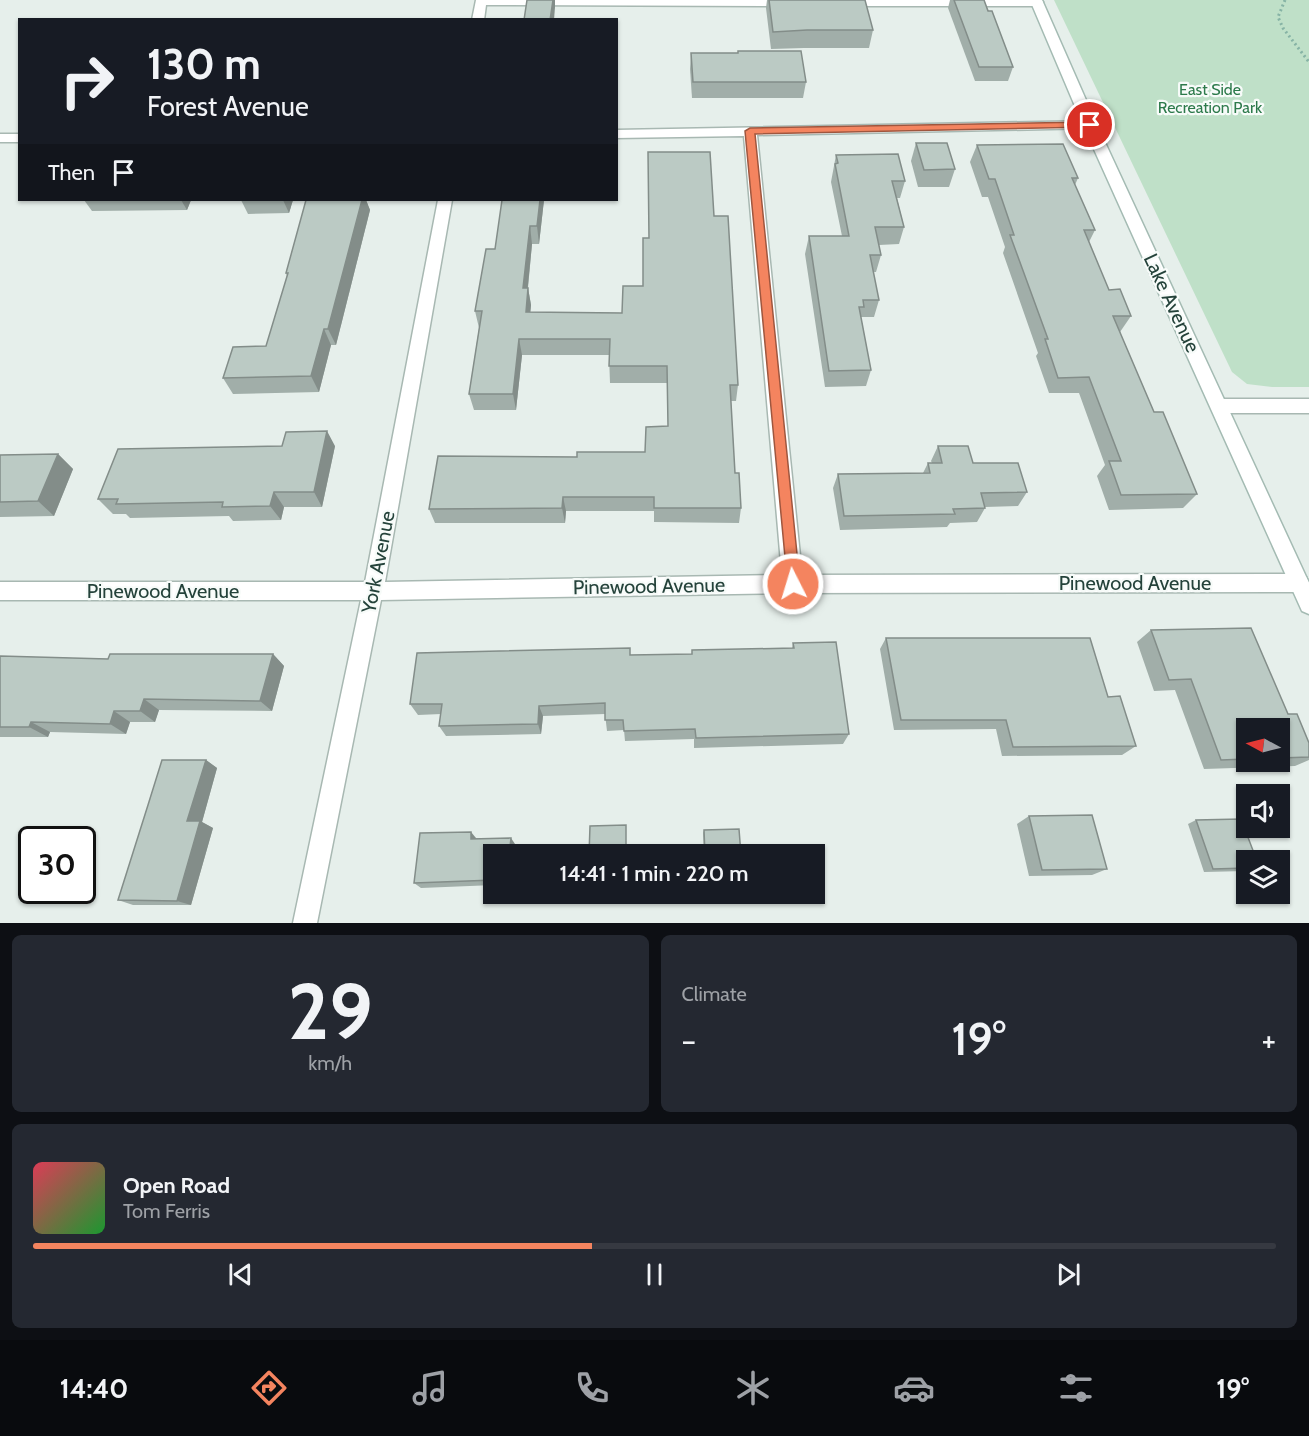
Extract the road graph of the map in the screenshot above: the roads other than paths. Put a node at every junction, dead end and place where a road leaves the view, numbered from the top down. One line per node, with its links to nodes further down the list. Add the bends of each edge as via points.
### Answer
1 (481, 1): 3 (street); 5 (street)
2 (1037, 1): 4 (street); 6 (street, Lake Avenue)
3 (801, 2)
4 (824, 2)
5 (478, 18)
6 (1090, 125): 7 (street); 12 (street, Lake Avenue)
7 (750, 131): 8 (street); 15 (street)
8 (618, 134)
9 (0, 138): 10 (street)
10 (18, 138)
11 (446, 201): 17 (street, York Avenue)
12 (1220, 406): 13 (street); 14 (street, Lake Avenue)
13 (1309, 406)
14 (1299, 583): 15 (street, Pinewood Avenue); 18 (street, Lake Avenue)
15 (793, 584): 17 (street, Pinewood Avenue)
16 (0, 591): 17 (street, Pinewood Avenue)
17 (373, 591): 19 (street, York Avenue)
18 (1309, 605)
19 (305, 923)

